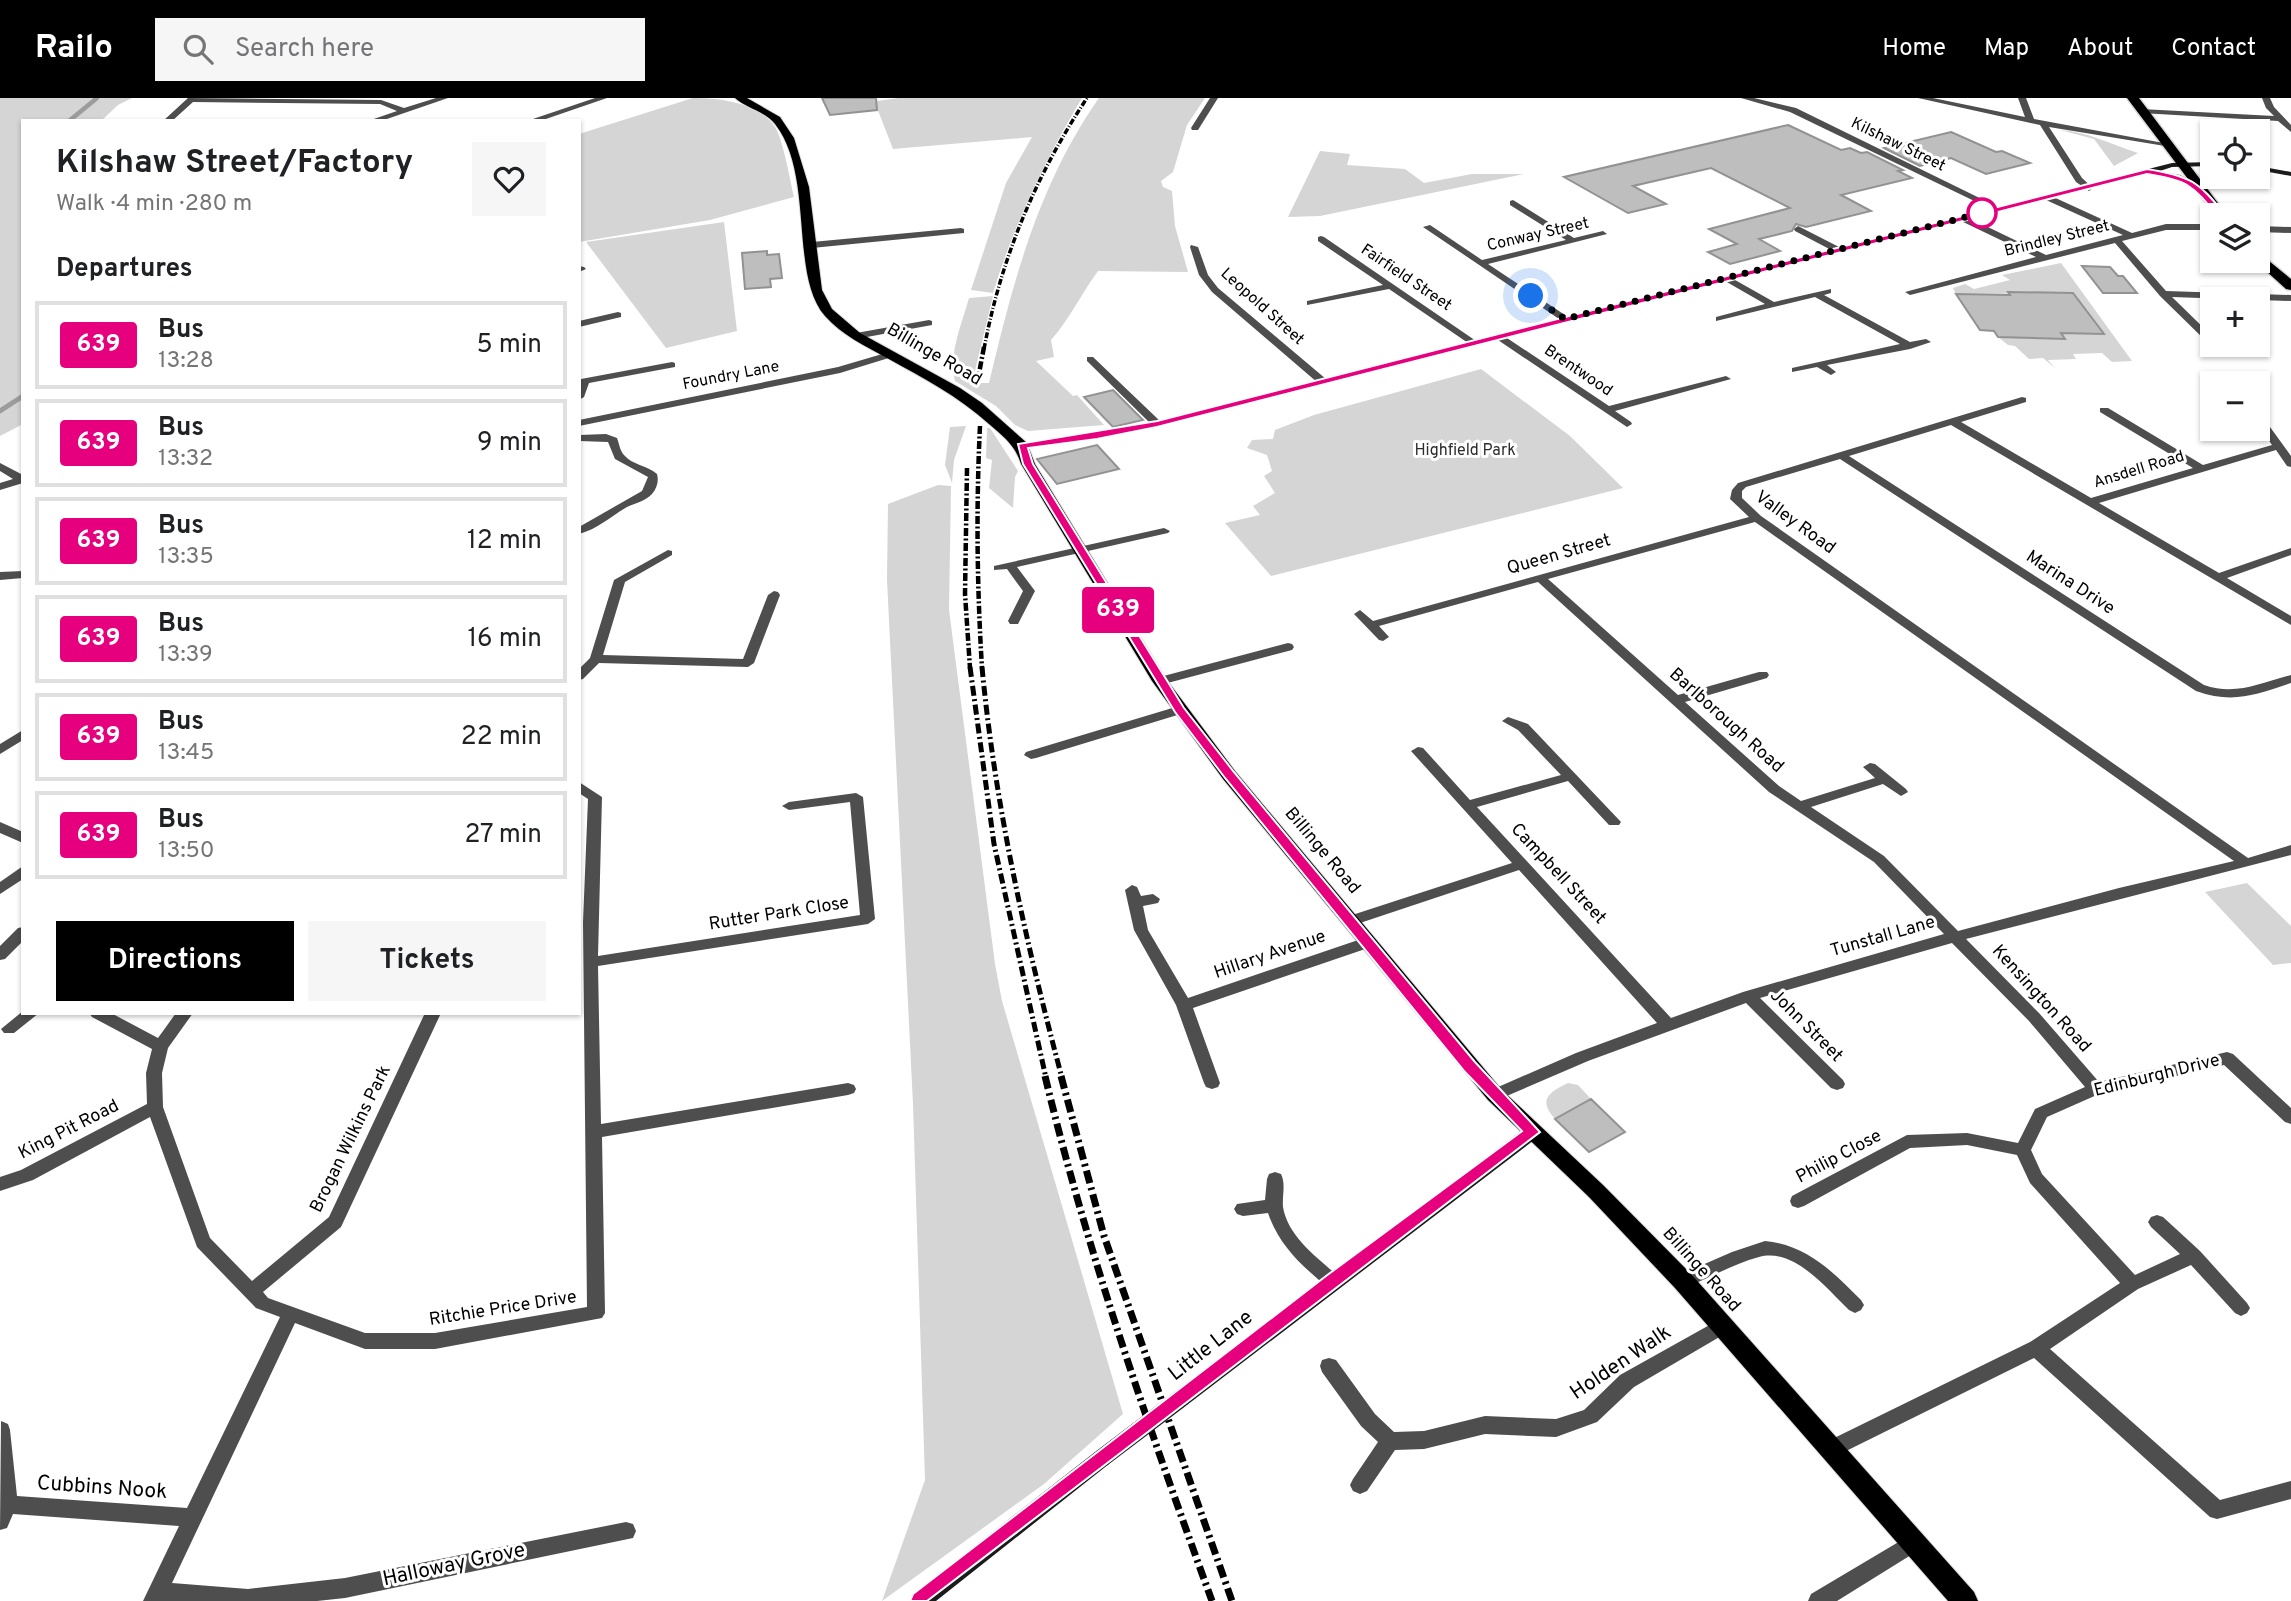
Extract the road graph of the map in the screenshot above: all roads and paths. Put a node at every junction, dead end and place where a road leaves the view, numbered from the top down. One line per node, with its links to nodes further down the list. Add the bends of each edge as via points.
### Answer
1 (444, 98): 13 (street)
2 (603, 98): 17 (street)
3 (740, 98): 47 (main road, Billinge Road, via 764,110 784,128 804,187)
4 (1214, 98): 21 (street)
5 (1745, 98): 34 (street, Kilshaw Street, via 1793,110)
6 (1922, 98): 18 (street)
7 (2022, 98): 18 (street)
8 (2133, 98): 14 (highway)
9 (2266, 98): 11 (street)
10 (192, 99): 13 (street, via 381,102); 15 (street)
11 (2270, 108): 12 (street); 19 (street)
12 (2281, 109)
13 (405, 111): 16 (street)
14 (2141, 111): 19 (street); 23 (highway)
15 (169, 119)
16 (379, 119)
17 (537, 119)
18 (2030, 119): 20 (street)
19 (2281, 119): 22 (street)
20 (2042, 122): 23 (street); 29 (street, via 2079,180)
21 (1195, 128)
22 (2291, 130)
23 (2165, 144): 25 (highway)
24 (2200, 164): 25 (street)
25 (2181, 165): 27 (street); 30 (highway)
26 (2270, 170): 28 (street)
27 (2147, 172): 29 (street); 30 (street, via 2177,177)
28 (2291, 174)
29 (2089, 188): 31 (street)
30 (2199, 188): 33 (highway)
31 (2049, 198): 34 (street); 43 (street)
32 (1513, 203): 46 (street)
33 (2211, 203)
34 (1998, 209): 35 (street)
35 (1962, 218): 49 (street); 50 (street)
36 (1427, 227): 51 (street)
37 (2200, 227): 43 (street, Brindley Street, via 2166,227)
38 (1798, 229): 49 (street)
39 (2270, 229): 40 (street)
40 (2291, 230)
41 (961, 231): 47 (street)
42 (1602, 234): 46 (street, Conway Street)
43 (2132, 236): 45 (street, Brindley Street)
44 (1321, 239): 54 (street, Fairfield Street)
45 (2117, 240): 50 (street, Brindley Street); 59 (street)
46 (1573, 241): 51 (street, Conway Street)
47 (812, 245): 69 (main road, Billinge Road, via 822,305)
48 (1194, 247): 82 (street, Leopold Street, via 1215,290)
49 (1838, 250): 53 (street)
50 (2045, 258): 57 (street, Brindley Street)
51 (1480, 263): 64 (street)
52 (2270, 267): 55 (highway)
53 (1728, 279): 62 (street); 64 (street)
54 (1388, 286): 61 (street); 72 (street, Fairfield Street)
55 (2291, 286)
56 (1828, 291): 58 (street)
57 (1910, 292)
58 (1816, 294): 62 (street); 73 (street)
59 (2162, 294): 60 (street); 68 (street)
60 (2291, 298)
61 (1310, 303)
62 (1773, 306): 65 (street)
63 (618, 315): 67 (street)
64 (1565, 319): 70 (street)
65 (1719, 319)
66 (929, 323): 69 (street)
67 (581, 324)
68 (2200, 329)
69 (856, 336): 74 (main road, Billinge Road)
70 (1498, 336): 72 (street); 84 (street, Brentwood)
71 (1926, 342): 73 (street)
72 (1474, 343): 82 (street)
73 (1910, 346): 76 (street)
74 (889, 355): 86 (street, Foundry Lane, via 840,370); 92 (main road, Billinge Road, via 956,391)
75 (1090, 359): 88 (street)
76 (1819, 364): 78 (street); 79 (street)
77 (672, 365): 80 (street)
78 (1796, 370)
79 (1831, 372)
80 (582, 376)
81 (1726, 379): 84 (street, Brentwood)
82 (1322, 382): 88 (street)
83 (2022, 400): 87 (street, Valley Road)
84 (1607, 410): 89 (street)
85 (2104, 410): 97 (street)
86 (585, 422)
87 (1954, 422): 94 (street, Valley Road); 101 (street)
88 (1157, 424): 92 (street)
89 (1627, 424)
90 (2270, 435): 93 (street)
91 (581, 438): 103 (street, via 606,436 613,440 615,454 653,475 653,485 599,524)
92 (1022, 446): 105 (main road, Billinge Road, via 1028,464)
93 (2278, 446): 95 (street); 97 (street, Ansdell Road)
94 (1841, 455): 102 (street, Valley Road, via 1742,485 1736,499); 122 (street, Marina Drive, via 2200,688 2234,697)
95 (2291, 464)
96 (0, 466): 98 (street)
97 (2201, 468): 101 (street, Ansdell Road)
98 (21, 478)
99 (21, 479): 100 (street)
100 (0, 487)
101 (2090, 502): 110 (street)
102 (1757, 518): 111 (street, Queen Street); 143 (street, Valley Road)
103 (581, 530)
104 (1164, 531): 105 (street)
105 (1082, 549): 114 (street, via 1004,567 1029,590); 123 (main road, Billinge Road)
106 (2291, 551): 110 (street)
107 (668, 553): 119 (street, via 620,580)
108 (21, 574): 109 (street)
109 (0, 576)
110 (2217, 578): 115 (street)
111 (1541, 579): 116 (street, Queen Street); 124 (street, Barlborough Road)
112 (774, 595): 119 (street, via 748,663)
113 (1360, 614): 116 (street)
114 (1014, 621)
115 (2291, 621)
116 (1371, 625): 117 (street)
117 (1383, 637)
118 (1288, 647): 123 (street)
119 (596, 659): 120 (street)
120 (581, 674)
121 (1763, 675): 124 (street, via 1733,677)
122 (2291, 679)
123 (1160, 681): 125 (main road, Billinge Road)
124 (1676, 700): 137 (street, Barlborough Road, via 1774,789)
125 (1179, 710): 130 (street); 148 (main road, Billinge Road)
126 (1508, 722): 132 (street, via 1528,724)
127 (21, 735): 128 (street)
128 (0, 750)
129 (1419, 751): 136 (street, Campbell Street)
130 (1031, 755)
131 (1870, 767): 133 (street)
132 (1568, 776): 136 (street); 139 (street)
133 (1885, 779): 135 (street); 137 (street)
134 (581, 787): 149 (street, Ritchie Price Drive, via 595,797)
135 (1900, 792)
136 (1469, 805): 144 (street, Campbell Street)
137 (1802, 805): 151 (street, Barlborough Road, via 1879,859)
138 (789, 806): 154 (street, Rutter Park Close, via 856,797 869,919)
139 (1614, 822)
140 (0, 827): 141 (street)
141 (21, 837)
142 (2291, 850): 143 (street, Tunstall Lane)
143 (2246, 863): 151 (street, Tunstall Lane)
144 (1523, 864): 148 (street); 161 (street, Campbell Street)
145 (21, 873): 146 (street)
146 (0, 890)
147 (1153, 899): 156 (street, via 1134,896 1141,930)
148 (1351, 921): 152 (main road, Billinge Road)
149 (585, 923): 154 (street, Ritchie Price Drive)
150 (21, 934): 153 (street)
151 (1957, 936): 155 (street, Tunstall Lane); 166 (street, Kensington Road)
152 (1369, 942): 156 (street, Hillary Avenue); 168 (main road, Billinge Road)
153 (0, 955)
154 (591, 962): 171 (street, Ritchie Price Drive)
155 (1748, 996): 161 (street, Tunstall Lane); 165 (street, John Street)
156 (1184, 1005): 164 (street)
157 (29, 1015): 162 (street)
158 (101, 1015): 163 (street)
159 (183, 1015): 163 (street)
160 (432, 1015): 184 (street, Brogan Wilkins Park, via 335,1222)
161 (1667, 1024): 168 (street, Tunstall Lane)
162 (9, 1030)
163 (160, 1046): 169 (street, Ritchie Price Drive, via 154,1073)
164 (1212, 1083)
165 (1837, 1084)
166 (2096, 1088): 170 (street, Edinburgh Drive, via 2227,1058); 173 (street, Edinburgh Drive, via 2041,1113)
167 (848, 1089): 171 (street)
168 (1495, 1095): 172 (main road, Billinge Road)
169 (155, 1107): 175 (street, King Pit Road, via 26,1175); 184 (street, Ritchie Price Drive, via 203,1242)
170 (2291, 1118)
171 (593, 1132): 187 (street, Ritchie Price Drive, via 596,1313 435,1341 365,1341)
172 (1532, 1132): 181 (street, Little Lane); 182 (main road, Billinge Road)
173 (2023, 1150): 176 (street, Philip Close, via 1967,1139 1907,1142); 183 (street, via 2036,1178)
174 (1275, 1179): 177 (street)
175 (0, 1184)
176 (1798, 1201)
177 (1272, 1206): 178 (street); 181 (street, via 1289,1241)
178 (1243, 1209)
179 (2157, 1222): 180 (street)
180 (2194, 1256): 183 (street); 186 (street)
181 (1332, 1281): 201 (street, Little Lane, bridge)
182 (1683, 1281): 185 (street, via 1764,1248 1812,1264); 188 (main road, Billinge Road)
183 (2132, 1284): 189 (street)
184 (251, 1292): 187 (street, Ritchie Price Drive, via 262,1303)
185 (1855, 1306)
186 (2241, 1308)
187 (290, 1315): 197 (street, Halloway Grove)
188 (1722, 1326): 192 (street, Holden Walk, via 1627,1381 1590,1416 1556,1428 1485,1425 1424,1440); 193 (main road, Billinge Road)
189 (2036, 1348): 193 (street); 195 (street, via 2217,1510)
190 (1329, 1366): 192 (street, via 1368,1420)
191 (1, 1430): 196 (street, Cubbins Nook)
192 (1390, 1441): 194 (street)
193 (1831, 1449): 199 (main road, Billinge Road)
194 (1360, 1485)
195 (2291, 1490)
196 (4, 1513): 197 (street, Cubbins Nook)
197 (192, 1518): 200 (street, Halloway Grove)
198 (625, 1531): 200 (street, Halloway Grove, via 345,1588 248,1599)
199 (1912, 1543): 202 (street); 203 (main road, Billinge Road)
200 (155, 1596)
201 (920, 1601)
202 (1818, 1601)
203 (1965, 1601)

